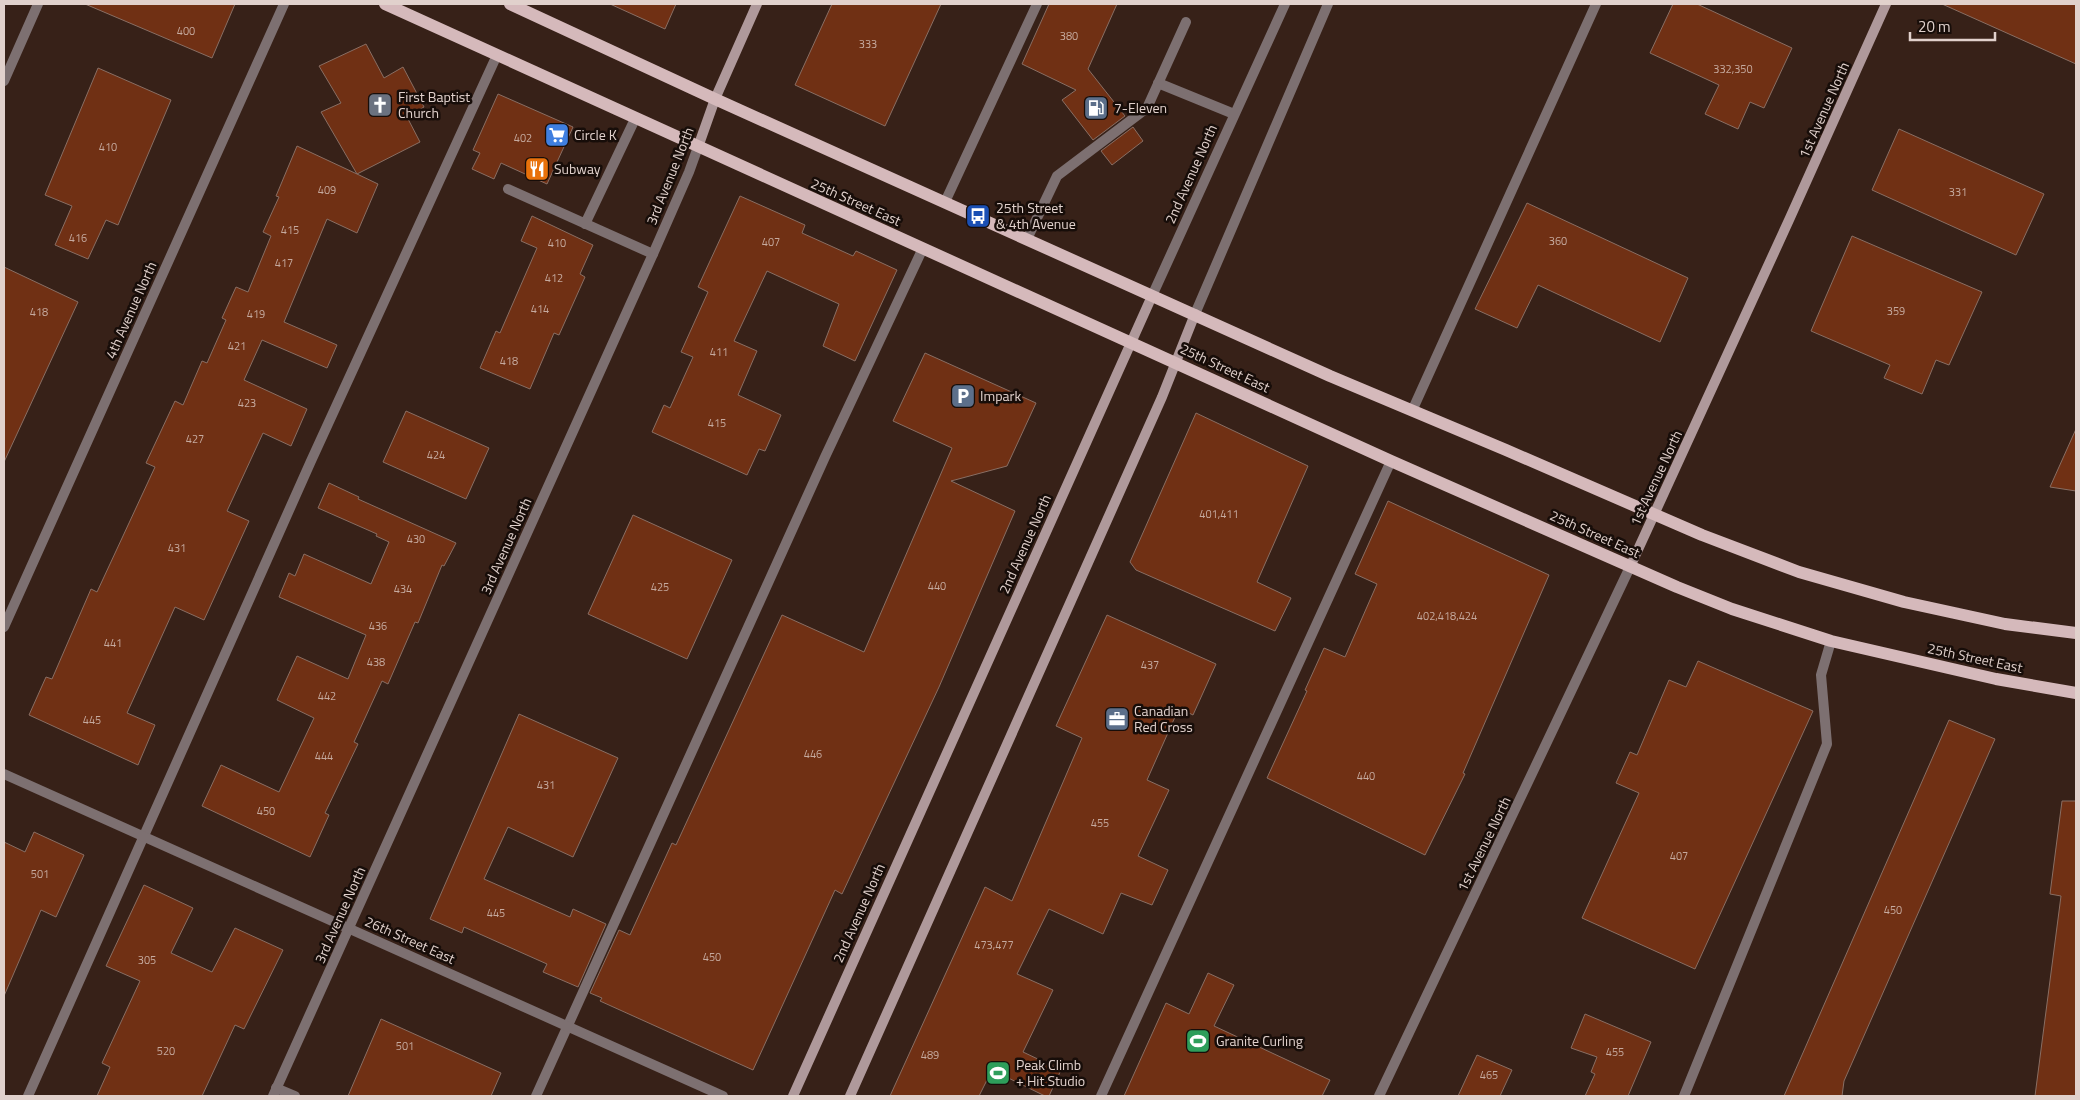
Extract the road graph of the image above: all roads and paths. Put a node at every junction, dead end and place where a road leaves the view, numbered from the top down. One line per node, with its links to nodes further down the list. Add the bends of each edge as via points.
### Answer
1 (38, 4): 13 (street)
2 (284, 4): 33 (street, 4th Avenue North)
3 (385, 4): 12 (main road, 25th Street East)
4 (510, 4): 15 (main road)
5 (757, 4): 15 (main road, 3rd Avenue North)
6 (1037, 4): 20 (street)
7 (1285, 4): 16 (street, 2nd Avenue North)
8 (1328, 4): 26 (street)
9 (1596, 4): 29 (street)
10 (1886, 4): 31 (main road, 1st Avenue North)
11 (1186, 22): 14 (street)
12 (497, 55): 17 (main road, 25th Street East); 38 (street, via 315,452)
13 (4, 81)
14 (1158, 83): 16 (street); 22 (street, via 1147,108 1057,176)
15 (715, 99): 18 (main road, 3rd Avenue North); 20 (main road)
16 (1234, 114): 25 (street, 2nd Avenue North)
17 (635, 119): 18 (main road, 25th Street East); 21 (street)
18 (698, 147): 23 (main road, 25th Street East); 24 (street, 3rd Avenue North)
19 (508, 189): 21 (street)
20 (945, 202): 22 (main road)
21 (585, 224): 24 (street)
22 (1027, 239): 25 (main road)
23 (923, 248): 27 (main road, 25th Street East); 40 (street)
24 (653, 254): 39 (street, 3rd Avenue North)
25 (1152, 296): 26 (main road); 27 (main road, 2nd Avenue North)
26 (1195, 314): 28 (main road); 29 (main road)
27 (1132, 342): 28 (main road, 25th Street East); 46 (main road, 2nd Avenue North)
28 (1177, 362): 30 (main road, 25th Street East); 47 (main road)
29 (1412, 411): 31 (main road)
30 (1391, 461): 32 (main road, 25th Street East); 48 (street)
31 (1654, 515): 32 (main road, 1st Avenue North); 34 (main road, via 1799,572 1904,602 2005,624)
32 (1630, 567): 35 (main road, 25th Street East, via 1732,609); 49 (street, 1st Avenue North)
33 (4, 627)
34 (2076, 633)
35 (1831, 641): 36 (main road, 25th Street East, via 1996,679); 50 (street, via 1822,676 1827,744)
36 (2076, 693)
37 (4, 774): 38 (street, 26th Street East)
38 (144, 837): 39 (street, 26th Street East); 42 (street)
39 (350, 928): 40 (street, 26th Street East); 41 (street, 3rd Avenue North)
40 (567, 1025): 44 (street); 45 (street, 26th Street East)
41 (274, 1092): 43 (street)
42 (28, 1096)
43 (295, 1096)
44 (536, 1096)
45 (723, 1096)
46 (793, 1096)
47 (850, 1096)
48 (1101, 1096)
49 (1379, 1096)
50 (1684, 1096)

